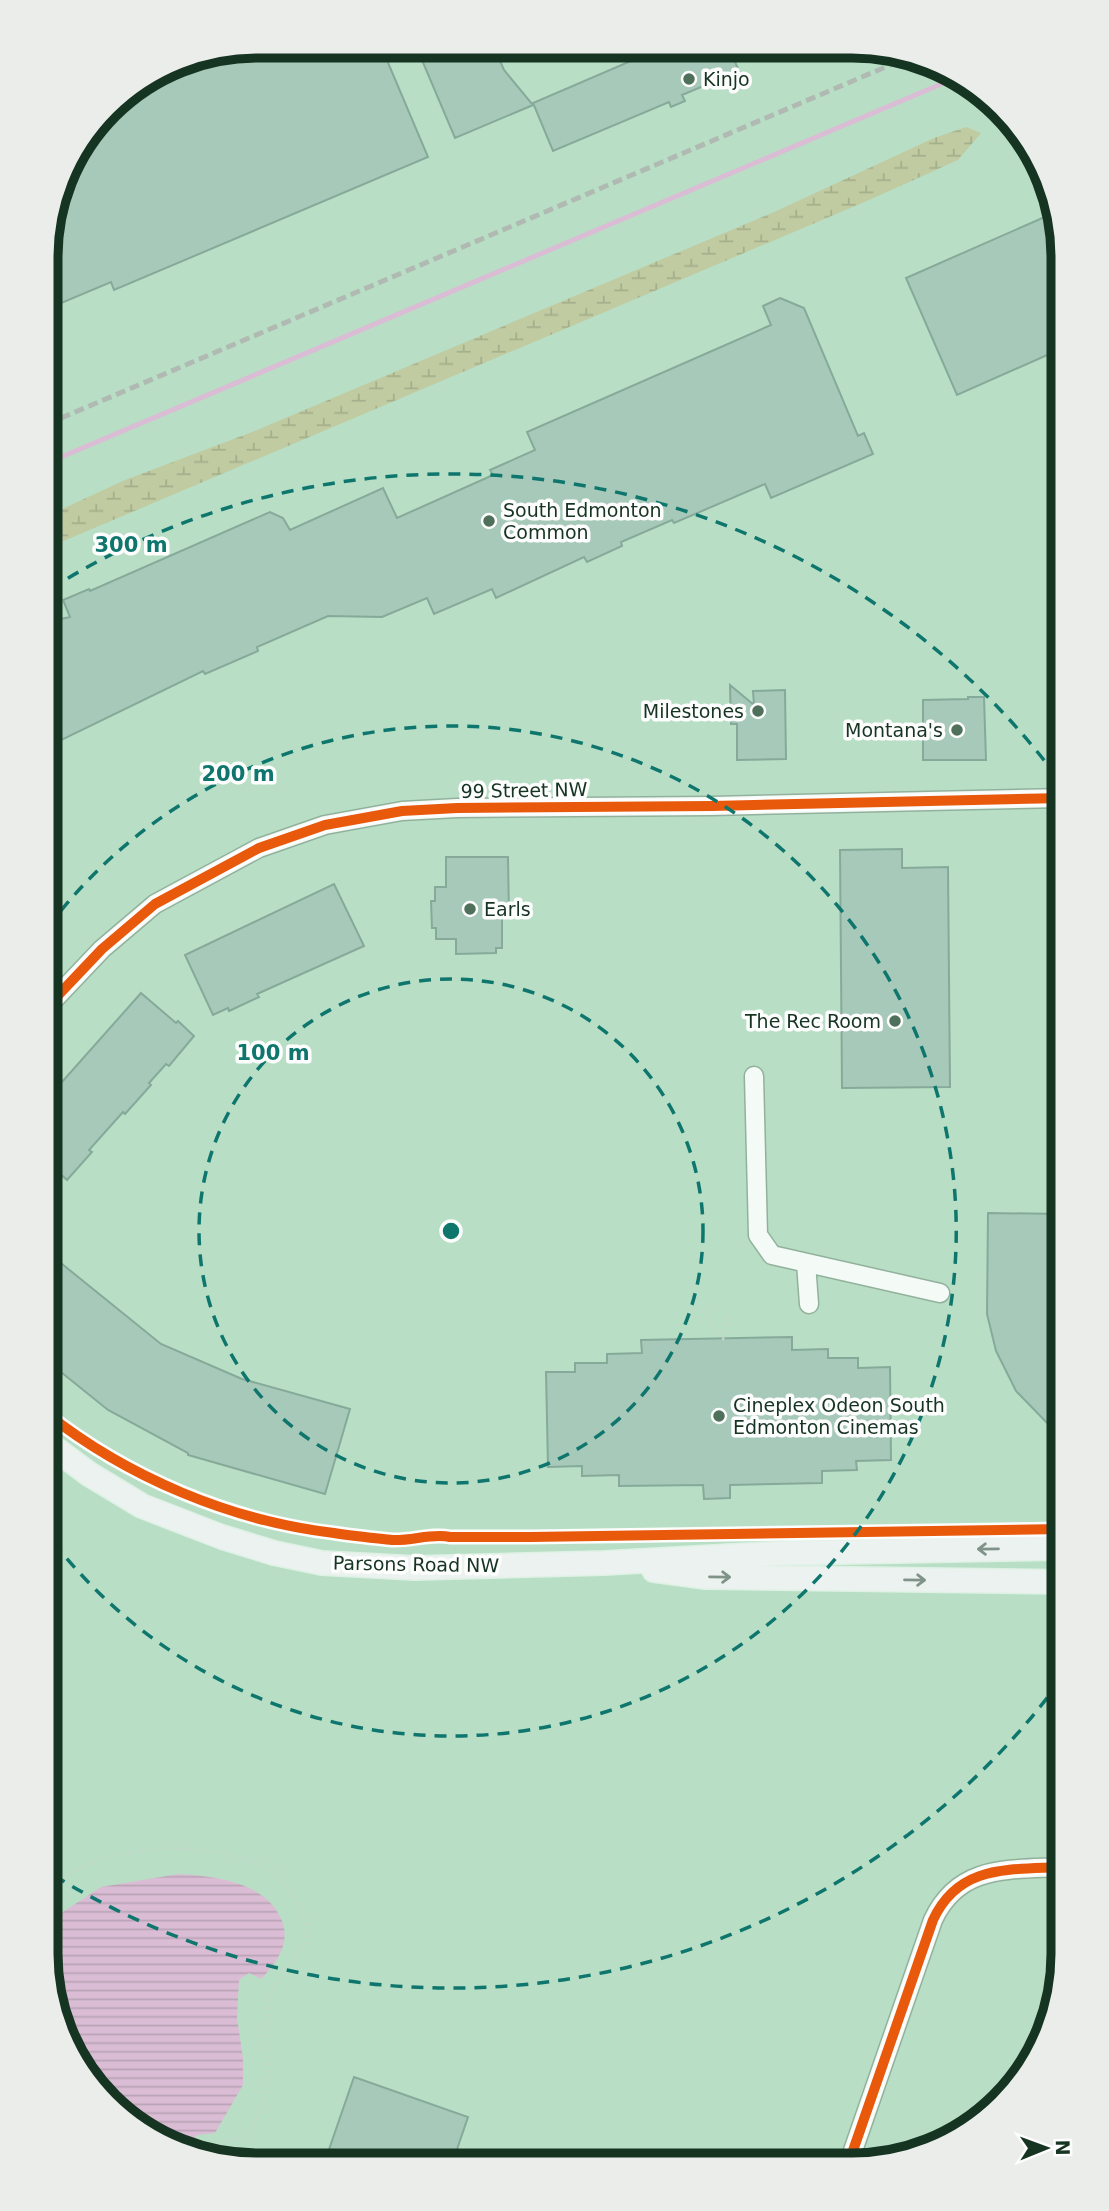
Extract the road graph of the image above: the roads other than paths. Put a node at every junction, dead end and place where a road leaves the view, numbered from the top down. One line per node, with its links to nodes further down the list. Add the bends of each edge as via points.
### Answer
1 (1051, 798): 2 (street, 99 Street NW, via 402,810 325,825 258,848 155,904 102,949)
2 (58, 996)
3 (754, 1076): 4 (street, via 758,1235 772,1255)
4 (806, 1263): 5 (street); 6 (street)
5 (940, 1293)
6 (809, 1304)
7 (58, 1451): 9 (main road, Parsons Road NW, via 142,1506 274,1553 378,1567)
8 (1051, 1548): 9 (main road, Parsons Road NW, one-way to 9, via 788,1553)
9 (604, 1563): 10 (main road, Parsons Road NW, one-way to 10, via 706,1577)
10 (1051, 1582)
11 (1051, 1868): 12 (street, via 992,1872 956,1888 940,1904)
12 (852, 2153)

